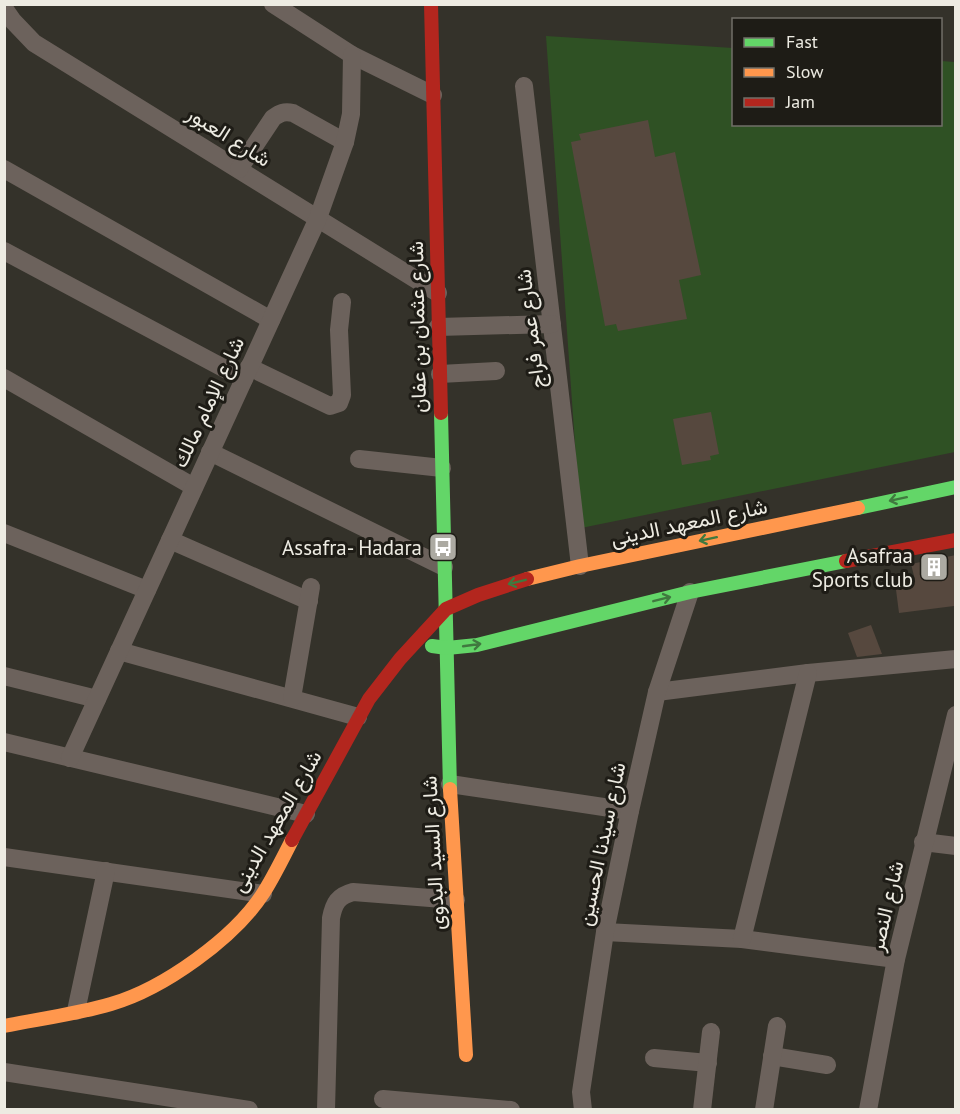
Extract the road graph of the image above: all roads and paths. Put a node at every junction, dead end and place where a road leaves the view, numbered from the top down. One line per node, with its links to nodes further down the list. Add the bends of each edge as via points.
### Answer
1 (273, 4): 4 (street)
2 (431, 4): 6 (street, شارع عثمان بن عفان)
3 (4, 8): 9 (street, شارع العبور, via 34,43)
4 (352, 55): 6 (street); 7 (street, شارع الإمام مالك, via 351,114)
5 (524, 86): 15 (street, شارع عمر فراج)
6 (433, 94): 12 (street, شارع عثمان بن عفان)
7 (345, 142): 9 (street, via 285,111 273,118); 10 (street, شارع الإمام مالك)
8 (4, 169): 14 (street)
9 (239, 169): 10 (street, شارع العبور)
10 (318, 218): 12 (street, شارع العبور); 14 (street, شارع الإمام مالك)
11 (4, 251): 18 (street)
12 (438, 293): 16 (street, شارع عثمان بن عفان)
13 (342, 302): 18 (street, via 339,403 330,406)
14 (271, 320): 18 (street, شارع الإمام مالك)
15 (552, 324): 16 (street); 29 (street, شارع عمر فراج)
16 (438, 327): 19 (street, شارع عثمان بن عفان)
17 (496, 371): 19 (street)
18 (247, 373): 21 (street, شارع الإمام مالك)
19 (440, 374): 23 (street, شارع عثمان بن عفان)
20 (4, 378): 24 (street)
21 (210, 452): 24 (street, شارع الإمام مالك); 30 (street)
22 (359, 459): 23 (street)
23 (442, 468): 30 (street, شارع عثمان بن عفان)
24 (194, 487): 27 (street, شارع الإمام مالك)
25 (956, 487): 29 (street, شارع المعهد الدينى, one-way to 29)
26 (4, 533): 31 (street)
27 (170, 540): 31 (street, شارع الإمام مالك); 41 (street, via 310,594)
28 (956, 540): 32 (street)
29 (580, 566): 33 (street, شارع المعهد الدينى, one-way to 33, via 509,585)
30 (444, 567): 33 (street, شارع عثمان بن عفان)
31 (147, 590): 36 (street, شارع الإمام مالك)
32 (690, 592): 35 (street, one-way to 32, via 477,645); 40 (street, شارع سيدنا الحسين)
33 (446, 609): 34 (street, شارع المعهد الدينى); 35 (street, شارع عثمان بن عفان)
34 (414, 643): 35 (street); 44 (street, شارع المعهد الدينى)
35 (447, 648): 47 (street, شارع السيد البدوى)
36 (119, 651): 41 (street); 42 (street, شارع الإمام مالك)
37 (956, 659): 38 (street)
38 (808, 673): 40 (street); 57 (street)
39 (4, 676): 42 (street)
40 (657, 692): 48 (street, شارع سيدنا الحسين)
41 (292, 698): 44 (street)
42 (97, 699): 46 (street, شارع الإمام مالك)
43 (956, 715): 50 (street, شارع النصر)
44 (358, 717): 49 (street, شارع المعهد الدينى)
45 (4, 742): 46 (street)
46 (70, 758): 49 (street)
47 (450, 784): 48 (street); 55 (street, شارع السيد البدوى)
48 (630, 811): 56 (street, شارع سيدنا الحسين)
49 (306, 814): 54 (street, شارع المعهد الدينى)
50 (923, 842): 51 (street); 58 (street, شارع النصر)
51 (956, 846)
52 (4, 857): 53 (street)
53 (106, 872): 54 (street); 59 (street)
54 (263, 894): 59 (street, شارع المعهد الدينى, via 232,930 156,986 112,1004)
55 (456, 900): 63 (street, شارع السيد البدوى); 72 (street, via 353,892 341,896 333,905)
56 (605, 932): 57 (street); 74 (street, شارع سيدنا الحسين, via 581,1092)
57 (742, 939): 58 (street)
58 (896, 959): 77 (street, شارع النصر)
59 (75, 1011): 60 (street, شارع المعهد الدينى)
60 (4, 1026)
61 (777, 1026): 64 (street)
62 (711, 1032): 66 (street)
63 (466, 1055)
64 (772, 1056): 67 (street); 76 (street)
65 (654, 1058): 66 (street)
66 (708, 1063): 75 (street)
67 (827, 1065)
68 (4, 1072): 71 (street)
69 (382, 1099): 70 (street)
70 (408, 1105): 73 (street)
71 (249, 1110)
72 (326, 1110)
73 (511, 1110)
74 (583, 1110)
75 (702, 1110)
76 (764, 1110)
77 (868, 1110)

